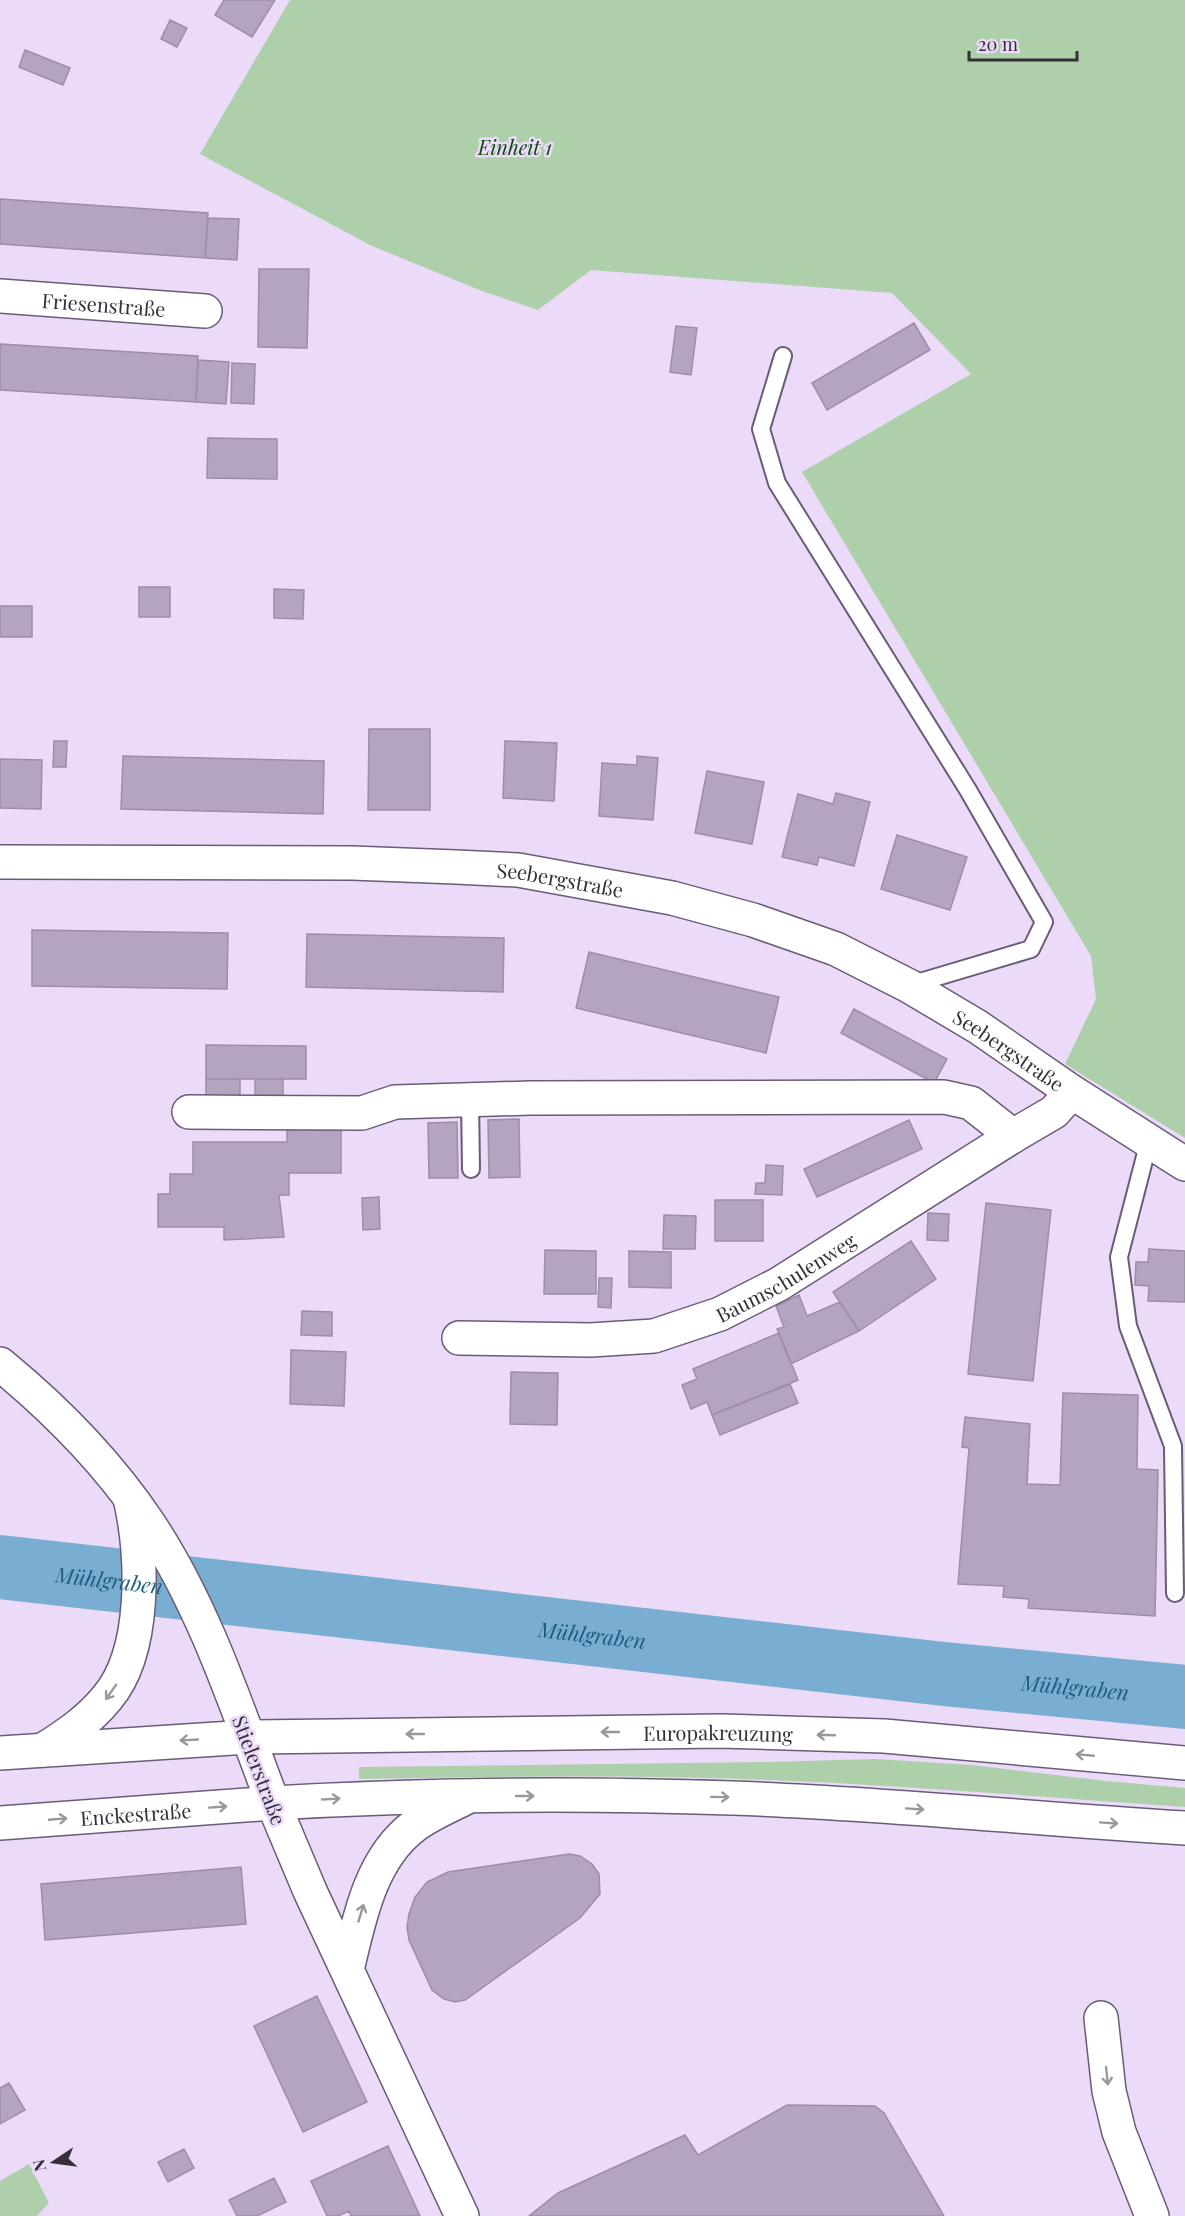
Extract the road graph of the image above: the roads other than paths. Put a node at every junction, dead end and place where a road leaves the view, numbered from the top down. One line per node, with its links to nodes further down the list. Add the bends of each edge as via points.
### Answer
1 (0, 296): 2 (street, Friesenstraße)
2 (205, 311)
3 (783, 356): 5 (lane, via 761,429 777,483 968,790 1044,922 1031,949)
4 (0, 861): 5 (street, Seebergstraße, via 352,863 518,870 672,898 753,920 836,949)
5 (909, 986): 6 (street, Seebergstraße, via 978,1027)
6 (1072, 1092): 9 (street, Baumschulenweg, via 1054,1112); 10 (street, Seebergstraße)
7 (470, 1100): 8 (street, via 395,1102 362,1113); 9 (street, via 944,1097 971,1103); 12 (lane)
8 (189, 1112)
9 (1013, 1136): 13 (street, Baumschulenweg, via 778,1284 720,1314 654,1336 591,1340)
10 (1149, 1141): 11 (street, Seebergstraße); 16 (lane, via 1119,1257 1128,1326 1173,1446)
11 (1185, 1164)
12 (471, 1169)
13 (459, 1338)
14 (0, 1364): 15 (street, Stielerstraße, via 97,1458)
15 (138, 1515): 17 (street, Stielerstraße, via 180,1579); 18 (street, one-way to 18, via 133,1638 124,1673 108,1698 81,1725)
16 (1175, 1593)
17 (248, 1737): 18 (street, one-way to 18); 20 (street, Europakreuzung, one-way to 17, via 884,1736 744,1732); 22 (street, Stielerstraße)
18 (43, 1750): 19 (street)
19 (0, 1754)
20 (1185, 1763)
21 (467, 1797): 22 (street, one-way to 21); 24 (street, one-way to 24, via 733,1798); 25 (street, one-way to 21, via 367,1894 380,1867 414,1826)
22 (273, 1803): 23 (street, Enckestraße, one-way to 22); 25 (street, Stielerstraße)
23 (0, 1823)
24 (1185, 1828)
25 (347, 1970): 27 (street, Stielerstraße)
26 (1101, 2018): 28 (street, one-way to 28, via 1109,2091 1119,2132)
27 (462, 2216)
28 (1152, 2216)

